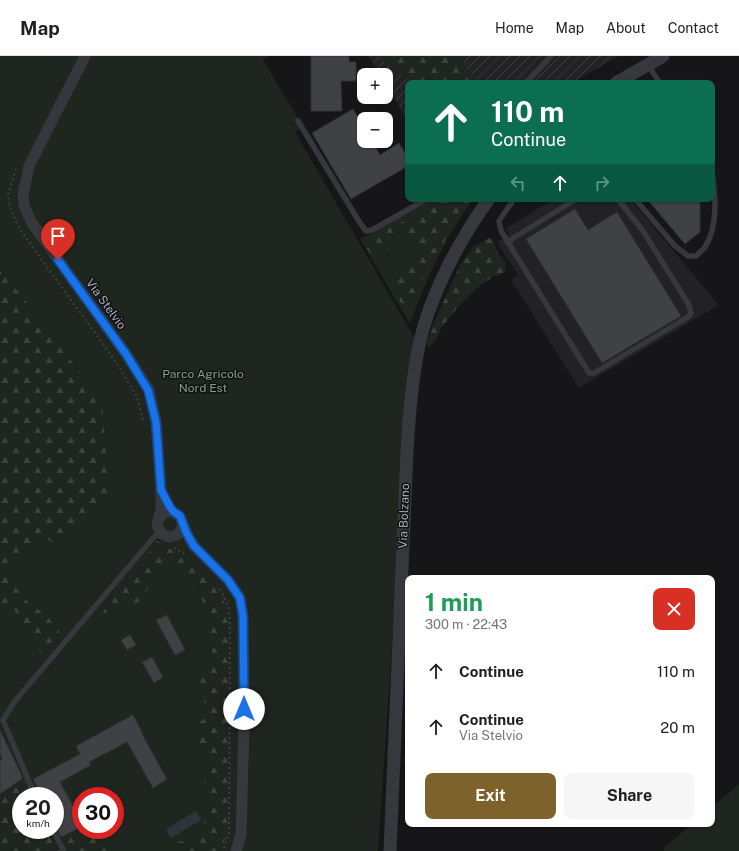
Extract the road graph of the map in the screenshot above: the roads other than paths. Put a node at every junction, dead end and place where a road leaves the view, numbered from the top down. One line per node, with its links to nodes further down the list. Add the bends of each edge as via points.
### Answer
1 (85, 56): 17 (street, Via Stelvio, via 29,166 23,195 24,206 32,223 126,354 148,390 156,422)
2 (552, 56): 5 (lane)
3 (663, 56): 4 (street)
4 (648, 64): 6 (street); 7 (lane)
5 (529, 80)
6 (621, 80)
7 (658, 80)
8 (298, 121): 9 (lane, via 366,231)
9 (422, 202)
10 (487, 202): 28 (street, Via Bolzano, via 466,234 438,289 415,367 407,451)
11 (512, 202): 16 (lane, via 498,221)
12 (571, 202): 16 (lane)
13 (620, 202): 16 (lane, via 643,231 689,305 691,313 594,373 589,373)
14 (638, 202): 15 (lane, via 675,246 688,256 696,256 705,248 712,232)
15 (714, 202)
16 (508, 242)
17 (161, 490): 18 (street, Via Stelvio); 19 (street, Via Stelvio)
18 (174, 512): 19 (street, via 166,512); 20 (street, via 180,516)
19 (160, 516): 21 (street)
20 (183, 524): 22 (street, via 180,532); 23 (street)
21 (157, 534): 22 (street); 24 (lane, via 15,701 3,720)
22 (173, 536): 23 (street)
23 (194, 546): 27 (street, via 228,580 240,598 243,616 241,835)
24 (32, 787)
25 (58, 839): 26 (lane)
26 (64, 851)
27 (236, 851)
28 (390, 851)

